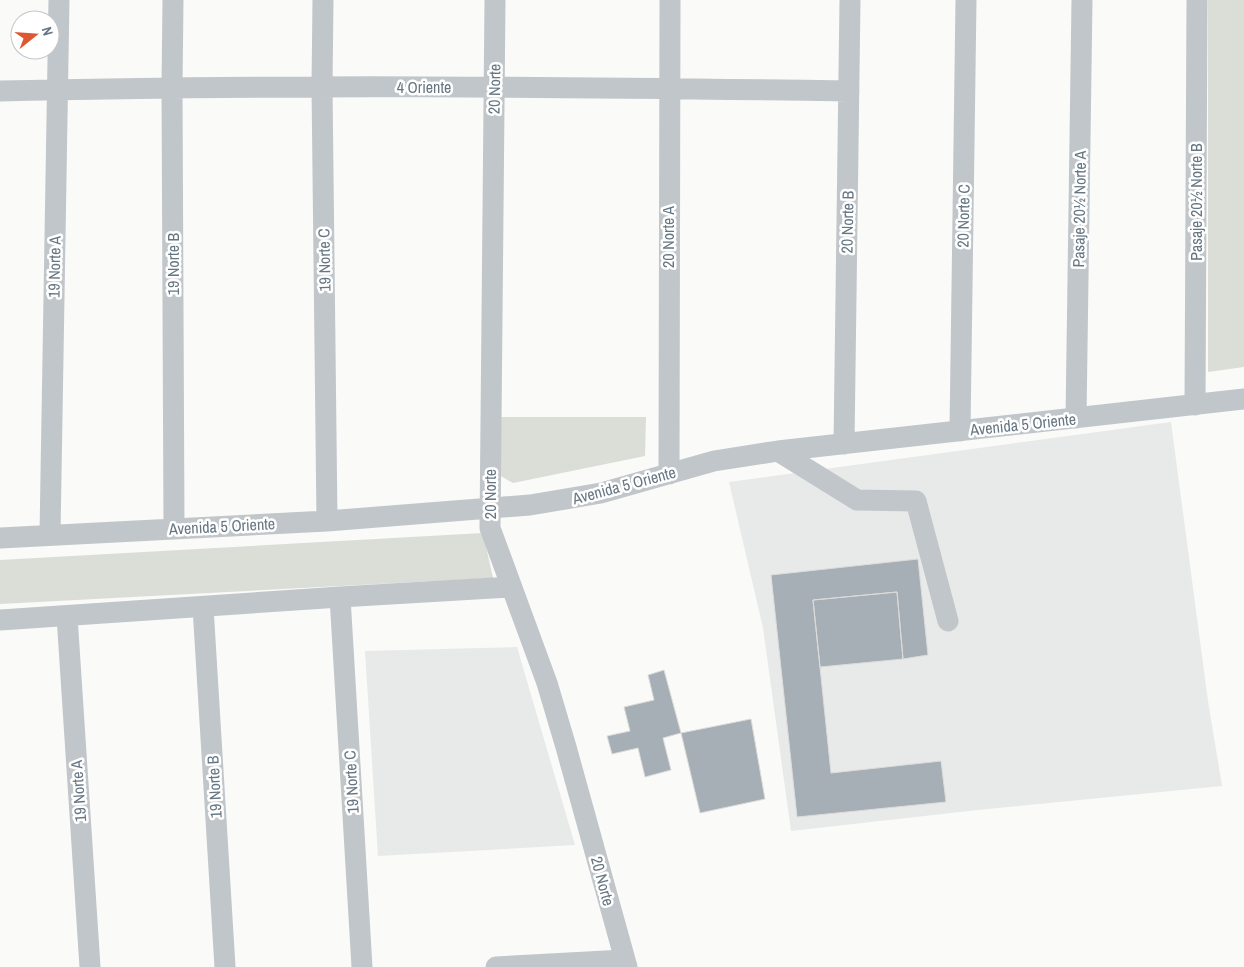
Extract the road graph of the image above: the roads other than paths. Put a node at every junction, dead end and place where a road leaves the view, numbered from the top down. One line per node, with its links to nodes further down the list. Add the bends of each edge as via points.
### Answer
1 (58, 0): 14 (street, 19 Norte A)
2 (173, 0): 11 (street, 19 Norte B)
3 (323, 0): 10 (street, 19 Norte C)
4 (495, 0): 12 (street, 20 Norte)
5 (670, 0): 13 (street, 20 Norte A)
6 (850, 0): 16 (street, 20 Norte B)
7 (966, 0): 20 (street, 20 Norte C)
8 (1082, 0): 19 (street, Pasaje 20½ Norte A)
9 (1197, 0): 18 (street, Pasaje 20½ Norte B)
10 (322, 86): 11 (street, 4 Oriente); 12 (street, 4 Oriente); 25 (street, 19 Norte C)
11 (172, 87): 14 (street, 4 Oriente); 26 (street, 19 Norte B)
12 (494, 87): 13 (street, 4 Oriente); 24 (street, 20 Norte)
13 (669, 88): 16 (street, 4 Oriente); 23 (street, 20 Norte A)
14 (58, 89): 15 (street, 4 Oriente); 27 (street, 19 Norte A)
15 (0, 91)
16 (849, 91): 21 (street, 20 Norte B)
17 (1244, 399): 18 (street, Avenida 5 Oriente)
18 (1195, 405): 19 (street, Avenida 5 Oriente)
19 (1076, 418): 20 (street, Avenida 5 Oriente)
20 (960, 431): 21 (street, Avenida 5 Oriente)
21 (844, 444): 22 (street, Avenida 5 Oriente)
22 (778, 451): 23 (street, Avenida 5 Oriente); 34 (street, via 857,500 916,501)
23 (669, 474): 24 (street, Avenida 5 Oriente, via 572,499)
24 (490, 509): 25 (street, Avenida 5 Oriente); 29 (street, 20 Norte, via 490,528)
25 (327, 521): 26 (street, Avenida 5 Oriente)
26 (174, 528): 27 (street, Avenida 5 Oriente)
27 (50, 535): 28 (street, Avenida 5 Oriente)
28 (0, 538)
29 (511, 587): 30 (street); 35 (street, 20 Norte, via 547,683)
30 (340, 597): 31 (street); 38 (street, 19 Norte C)
31 (203, 607): 32 (street); 37 (street, 19 Norte B)
32 (67, 616): 33 (street); 36 (street, 19 Norte A)
33 (0, 620)
34 (948, 621)
35 (626, 964): 39 (street)
36 (90, 967)
37 (225, 967)
38 (362, 967)
39 (496, 967)

